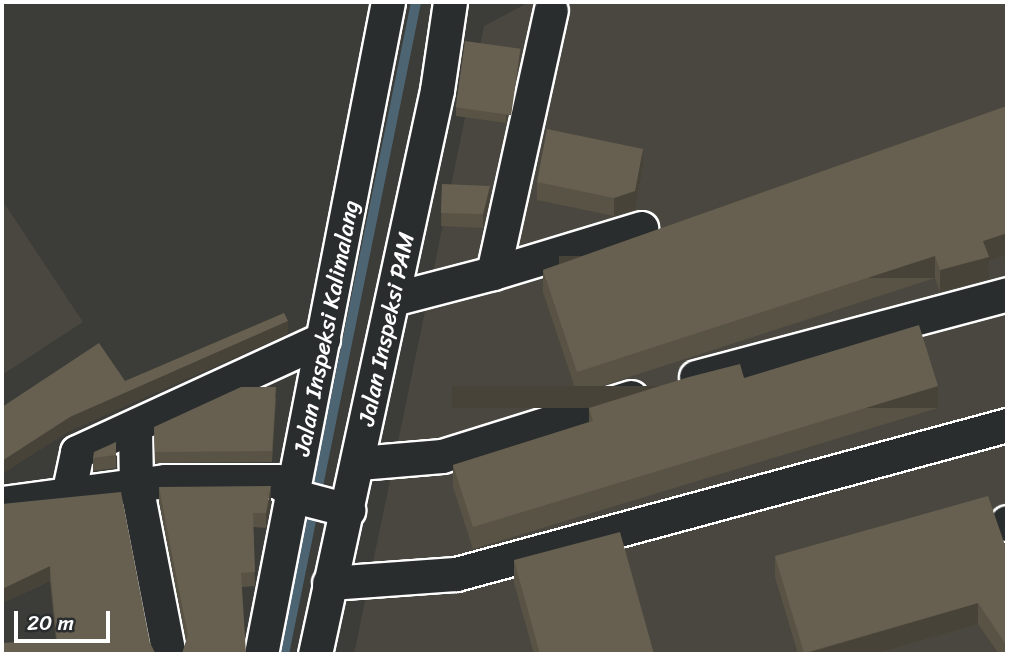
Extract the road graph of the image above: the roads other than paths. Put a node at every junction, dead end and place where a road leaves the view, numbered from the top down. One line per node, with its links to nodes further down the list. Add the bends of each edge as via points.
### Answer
1 (388, 2): 8 (street, Jalan Inspeksi Kalimalang)
2 (450, 2): 7 (street, Jalan Inspeksi PAM)
3 (551, 10): 5 (street)
4 (641, 228): 5 (street)
5 (494, 274): 7 (street)
6 (1007, 293): 11 (street, via 684,381 442,456)
7 (393, 299): 11 (street, Jalan Inspeksi PAM)
8 (323, 339): 10 (street); 14 (street, Jalan Inspeksi Kalimalang)
9 (1007, 425): 17 (street, via 456,574)
10 (135, 428): 12 (street); 13 (street, via 77,453)
11 (359, 463): 16 (street, Jalan Inspeksi PAM)
12 (136, 485): 13 (street); 14 (street, via 277,481); 18 (street)
13 (69, 490): 15 (street)
14 (299, 494): 16 (street); 19 (street, Jalan Inspeksi Kalimalang)
15 (2, 503)
16 (345, 509): 17 (street, Jalan Inspeksi PAM)
17 (329, 583): 20 (street, Jalan Inspeksi PAM)
18 (169, 654)
19 (261, 654)
20 (315, 654)

